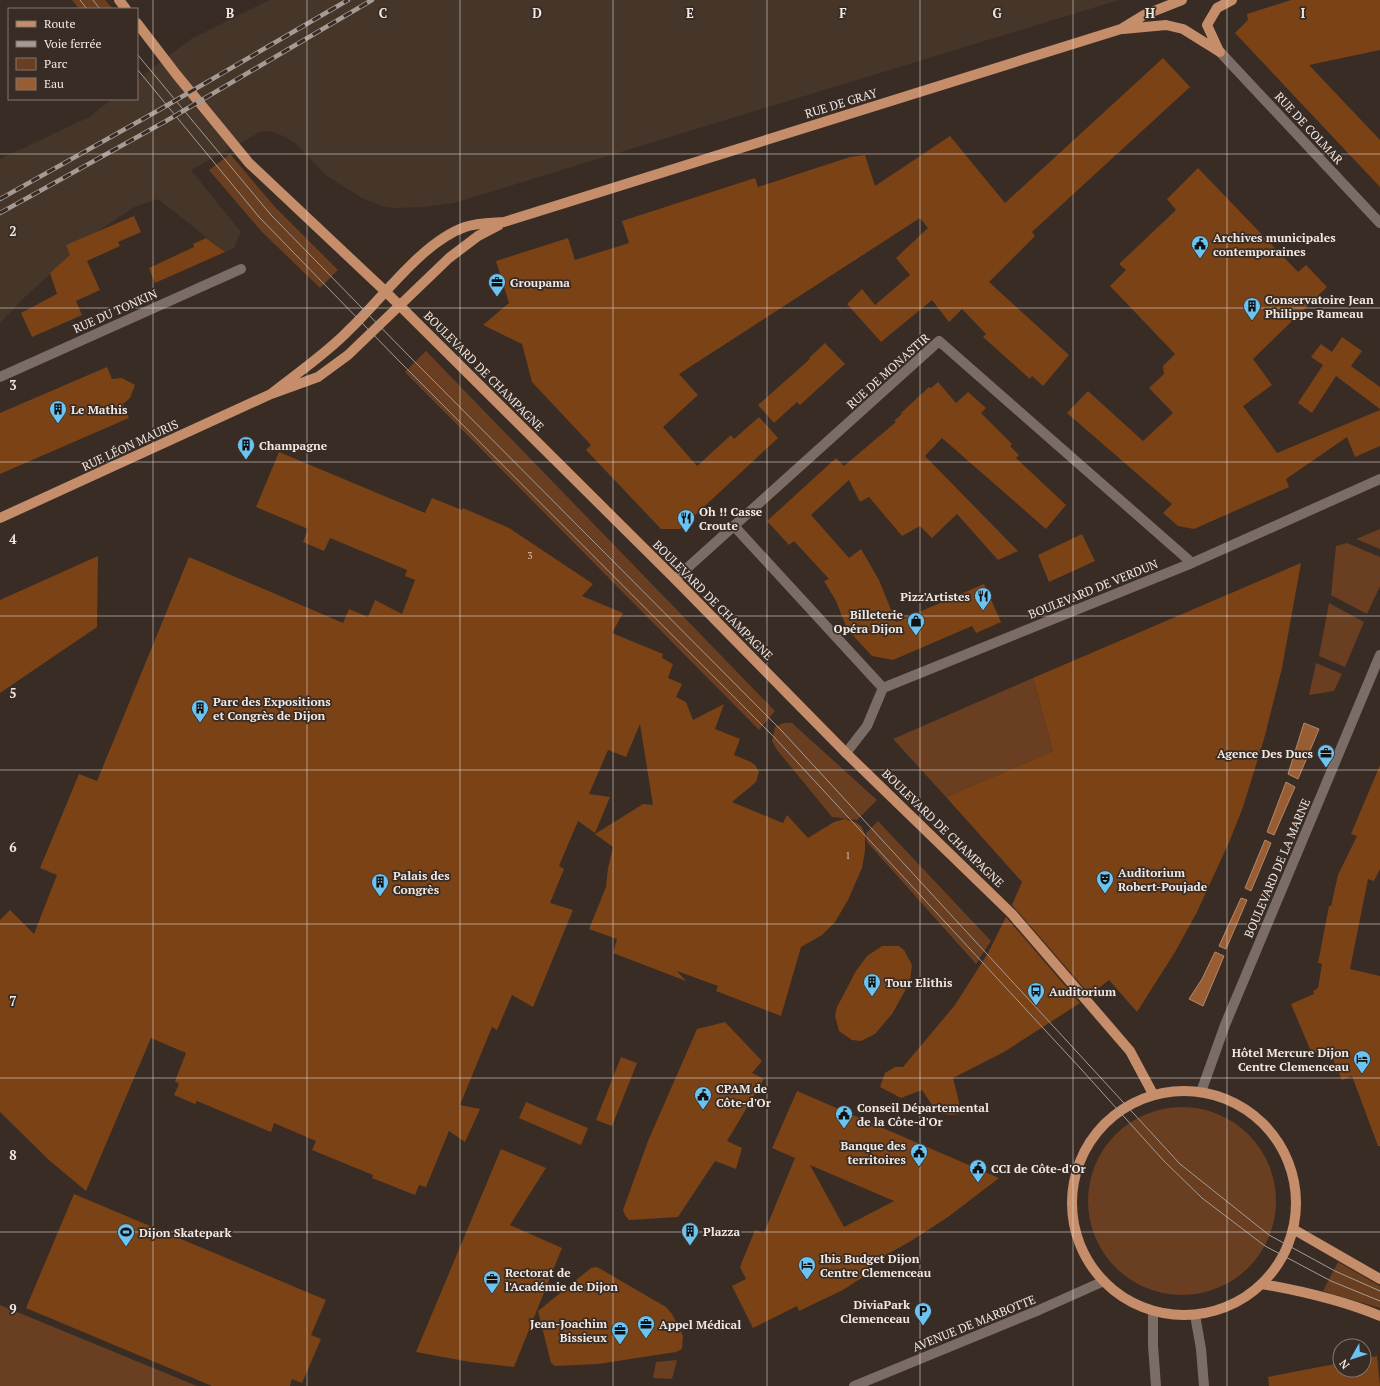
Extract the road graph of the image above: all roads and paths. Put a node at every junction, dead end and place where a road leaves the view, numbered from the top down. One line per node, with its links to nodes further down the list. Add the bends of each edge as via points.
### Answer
1 (119, 0): 4 (main road)
2 (1182, 0): 6 (main road, RUE DE GRAY, via 1144,15)
3 (1232, 0): 7 (main road, RUE DE COLMAR, via 1217,8 1206,25)
4 (125, 8)
5 (138, 24): 11 (main road, BOULEVARD DE CHAMPAGNE, via 257,171)
6 (1121, 29): 7 (main road, RUE DE COLMAR, via 1166,25 1183,29); 8 (main road, RUE DE GRAY)
7 (1220, 52): 9 (street, RUE DE COLMAR)
8 (504, 222): 11 (main road, RUE DE GRAY, via 466,227 450,234 422,256); 12 (main road, RUE DE GRAY, via 478,236 449,258)
9 (1380, 223)
10 (241, 268): 13 (street, RUE DU TONKIN)
11 (386, 292): 12 (main road, BOULEVARD DE CHAMPAGNE); 14 (main road, RUE LÉON MAURIS, via 336,342)
12 (401, 306): 14 (main road, RUE LÉON MAURIS, via 334,367); 19 (main road, BOULEVARD DE CHAMPAGNE)
13 (0, 377)
14 (271, 394): 16 (main road, RUE LÉON MAURIS)
15 (1380, 479): 18 (street, BOULEVARD DE VERDUN)
16 (0, 518)
17 (735, 527): 18 (street, RUE DE MONASTIR, via 940,341); 19 (street, RUE DE MONASTIR); 21 (street)
18 (1192, 563): 21 (street, BOULEVARD DE VERDUN)
19 (675, 579): 22 (main road, BOULEVARD DE CHAMPAGNE)
20 (1380, 655): 23 (street, BOULEVARD DE LA MARNE, via 1225,1025)
21 (882, 688): 22 (street, via 867,726)
22 (846, 754): 24 (main road, BOULEVARD DE CHAMPAGNE, via 1012,914 1130,1051)
23 (1201, 1092): 24 (main road, via 1186,1090); 25 (main road, via 1219,1096 1252,1114 1277,1140 1286,1157 1296,1192)
24 (1153, 1094): 27 (main road, via 1127,1106 1102,1125 1089,1142 1079,1162 1071,1204 1074,1225 1080,1246 1090,1265)
25 (1293, 1229): 26 (main road); 28 (main road, via 1283,1256)
26 (1380, 1279)
27 (1104, 1281): 29 (main road, via 1127,1300); 32 (street, AVENUE DE MARBOTTE)
28 (1262, 1284): 30 (main road, via 1238,1302); 31 (main road, via 1300,1290)
29 (1154, 1311): 30 (main road); 33 (street)
30 (1196, 1315): 34 (street)
31 (1380, 1316)
32 (854, 1386)
33 (1156, 1386)
34 (1204, 1386)

